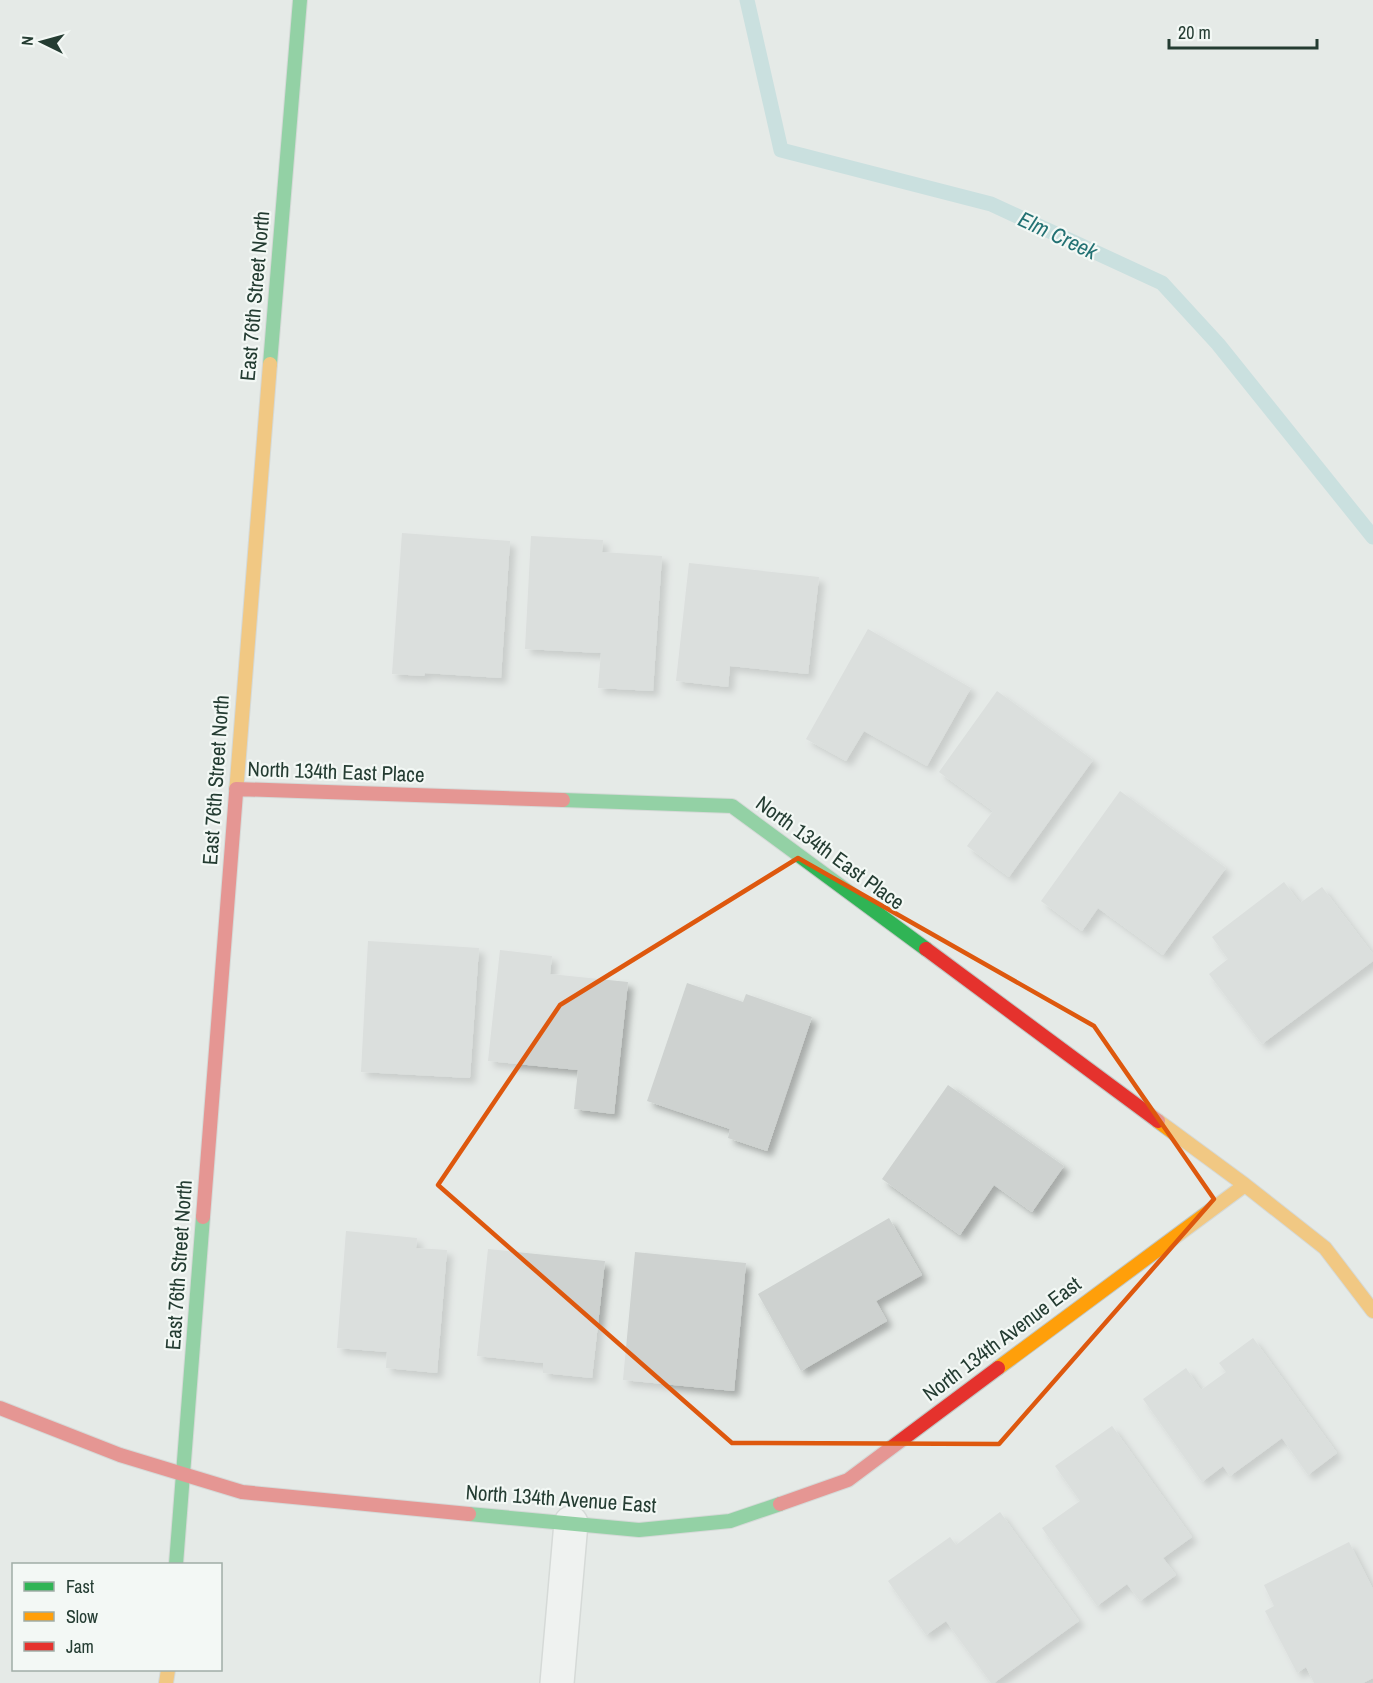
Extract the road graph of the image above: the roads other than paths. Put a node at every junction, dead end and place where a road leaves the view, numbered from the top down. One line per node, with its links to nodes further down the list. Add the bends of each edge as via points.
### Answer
1 (300, 0): 2 (street, East 76th Street North)
2 (236, 789): 3 (street, North 134th East Place, via 732,806); 6 (street, East 76th Street North)
3 (1245, 1185): 4 (street, North 134th East Place, via 1325,1248); 7 (street, North 134th Avenue East, via 848,1480 730,1521 639,1530)
4 (1373, 1311)
5 (0, 1408): 6 (street, North 134th Avenue East, via 120,1455)
6 (184, 1474): 7 (street, North 134th Avenue East, via 242,1492); 8 (street, East 76th Street North)
7 (572, 1523): 9 (street)
8 (176, 1563)
9 (558, 1683)

